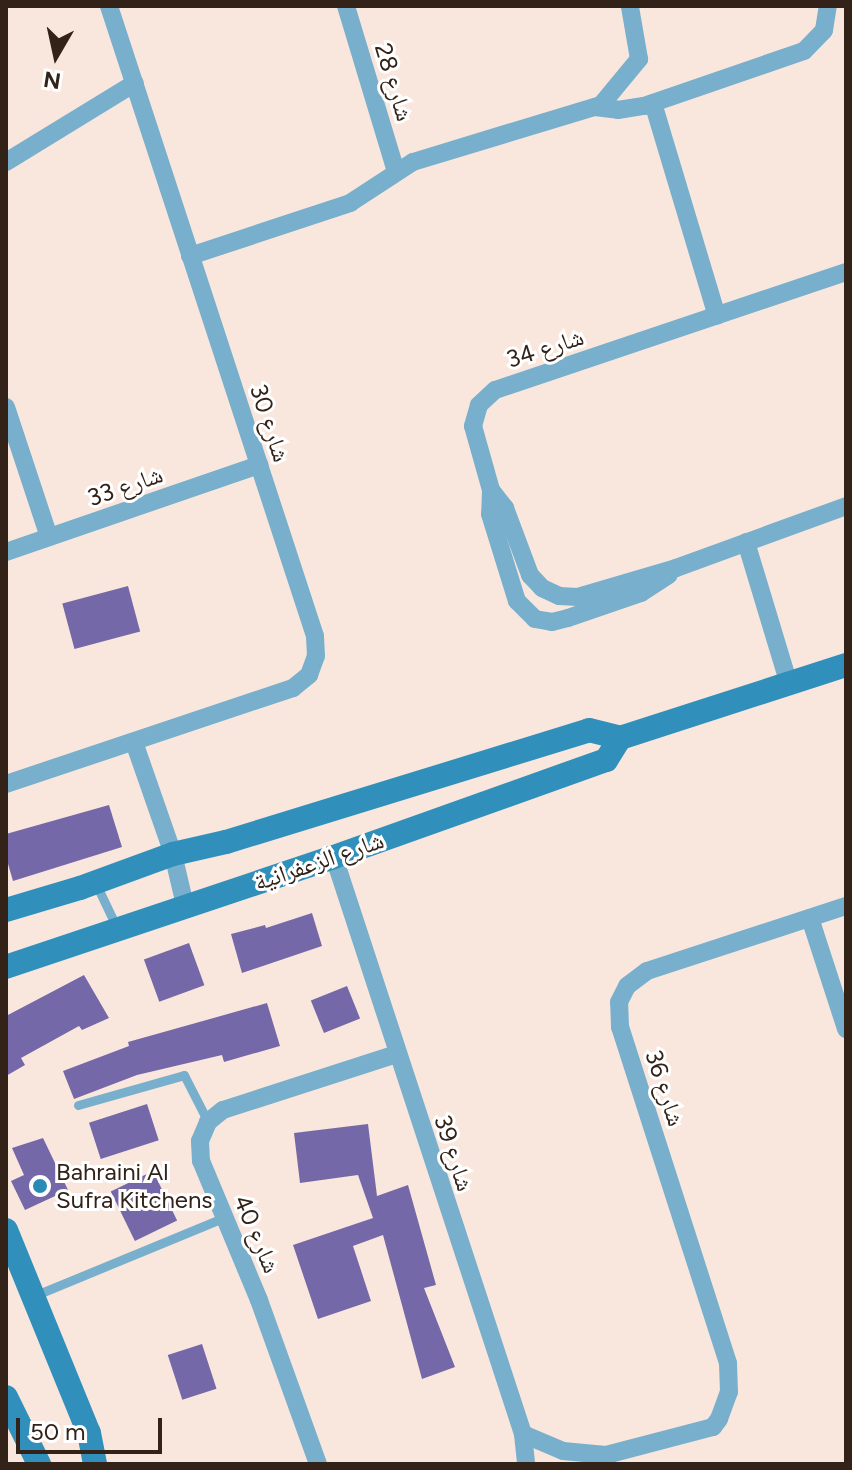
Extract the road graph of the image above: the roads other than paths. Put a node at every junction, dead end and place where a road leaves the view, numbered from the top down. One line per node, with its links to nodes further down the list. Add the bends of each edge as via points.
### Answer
1 (109, 6): 5 (street, شارع 30)
2 (346, 6): 9 (street, شارع 28)
3 (828, 6): 6 (street, via 824,30 804,51)
4 (630, 7): 7 (street, via 639,59 612,96)
5 (135, 83): 8 (street); 10 (street, شارع 30)
6 (653, 103): 7 (street, via 618,110); 12 (street)
7 (595, 107): 9 (street, via 413,162)
8 (6, 162)
9 (396, 172): 10 (street, via 350,203)
10 (190, 256): 14 (street, شارع 30)
11 (846, 272): 12 (street, شارع 34)
12 (717, 316): 15 (street, شارع 34, via 489,394 479,405 473,426)
13 (6, 407): 17 (street)
14 (259, 465): 17 (street, شارع 33); 24 (street, شارع 30, via 315,636 313,666 293,688)
15 (491, 490): 20 (street, شارع 34, via 505,508 530,575 551,593 578,597); 20 (street, شارع 34, via 490,514 517,601 535,619 560,620 641,593)
16 (846, 506): 18 (street, شارع 34)
17 (49, 537): 19 (street, شارع 33)
18 (746, 542): 20 (street, شارع 34); 22 (street)
19 (6, 552)
20 (676, 568)
21 (846, 665): 22 (street, شارع الزعفرانية)
22 (789, 684): 23 (street, شارع الزعفرانية)
23 (620, 738): 26 (street, شارع الزعفرانية, via 589,730); 27 (street, شارع الزعفرانية, via 606,760)
24 (134, 742): 25 (street, شارع 30); 26 (street)
25 (6, 784)
26 (173, 854): 28 (street, شارع الزعفرانية); 29 (street)
27 (334, 857): 29 (street, شارع الزعفرانية); 36 (street, شارع 39)
28 (95, 883): 31 (street, شارع الزعفرانية); 33 (lane)
29 (185, 905): 33 (street, شارع الزعفرانية)
30 (846, 906): 32 (street, شارع 36)
31 (6, 910)
32 (810, 918): 35 (street); 44 (street, شارع 36, via 647,971 627,986 619,1002 620,1027 728,1363 727,1401 713,1427 606,1455 573,1453)
33 (117, 928): 34 (street, شارع الزعفرانية)
34 (6, 967)
35 (846, 1029)
36 (396, 1054): 38 (street, via 232,1107); 44 (street, شارع 39)
37 (78, 1105): 38 (lane, via 184,1075)
38 (208, 1122): 39 (street, شارع 40, via 200,1141 201,1161)
39 (225, 1217): 41 (lane); 47 (street, شارع 40)
40 (6, 1230): 41 (street)
41 (33, 1297): 46 (street, via 89,1433)
42 (6, 1397): 43 (street)
43 (12, 1424): 45 (street)
44 (523, 1434): 48 (street, شارع 39)
45 (34, 1461)
46 (96, 1463)
47 (318, 1464)
48 (526, 1464)

